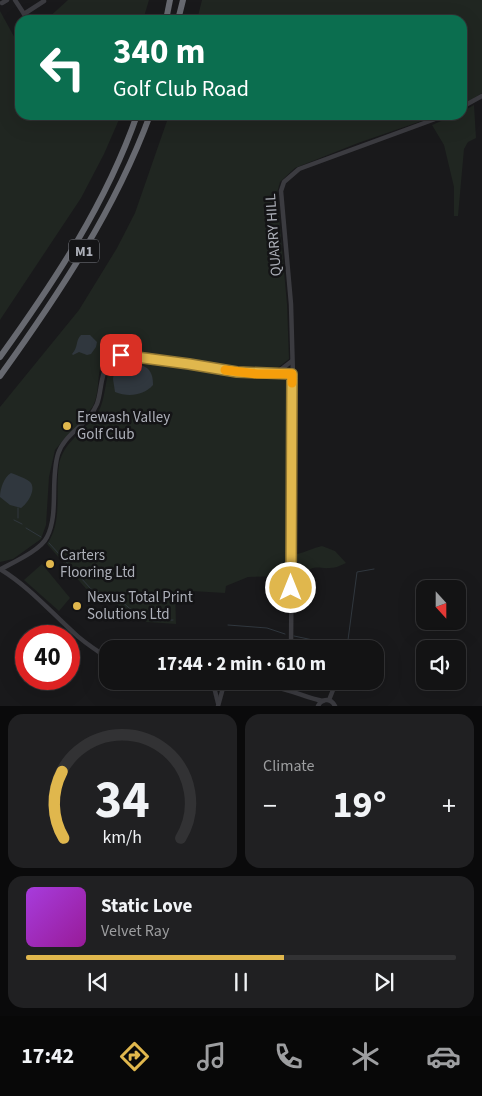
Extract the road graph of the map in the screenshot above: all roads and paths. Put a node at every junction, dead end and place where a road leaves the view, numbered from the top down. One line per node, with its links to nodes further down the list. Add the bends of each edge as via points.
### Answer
1 (15, 0): 5 (street)
2 (170, 0): 6 (highway)
3 (183, 0): 7 (highway)
4 (44, 1): 5 (street)
5 (24, 14)
6 (167, 15)
7 (179, 15)
8 (482, 96): 9 (street)
9 (467, 104)
10 (135, 120): 13 (highway, M1, via 110,178 56,278)
11 (148, 120): 17 (highway, M1, via 91,240 57,296)
12 (432, 120): 14 (street, QUARRY HILL, via 306,166 284,182 281,198 291,304)
13 (0, 357)
14 (292, 361): 15 (street); 16 (street, QUARRY HILL)
15 (275, 374): 16 (street); 18 (street, via 237,372 121,355 111,360 105,369 94,410 58,454 48,535 41,545)
16 (292, 374): 19 (street, QUARRY HILL)
17 (0, 376)
18 (1, 569): 20 (street, via 33,593 74,634)
19 (291, 640)
20 (99, 652)
21 (215, 690): 29 (street)
22 (222, 690): 29 (street)
23 (286, 690): 25 (street)
24 (333, 690): 27 (street)
25 (291, 691): 26 (street)
26 (309, 698): 28 (street); 30 (street)
27 (329, 700): 28 (street); 31 (street)
28 (323, 701): 30 (street)
29 (218, 704)
30 (317, 706)
31 (335, 706)

